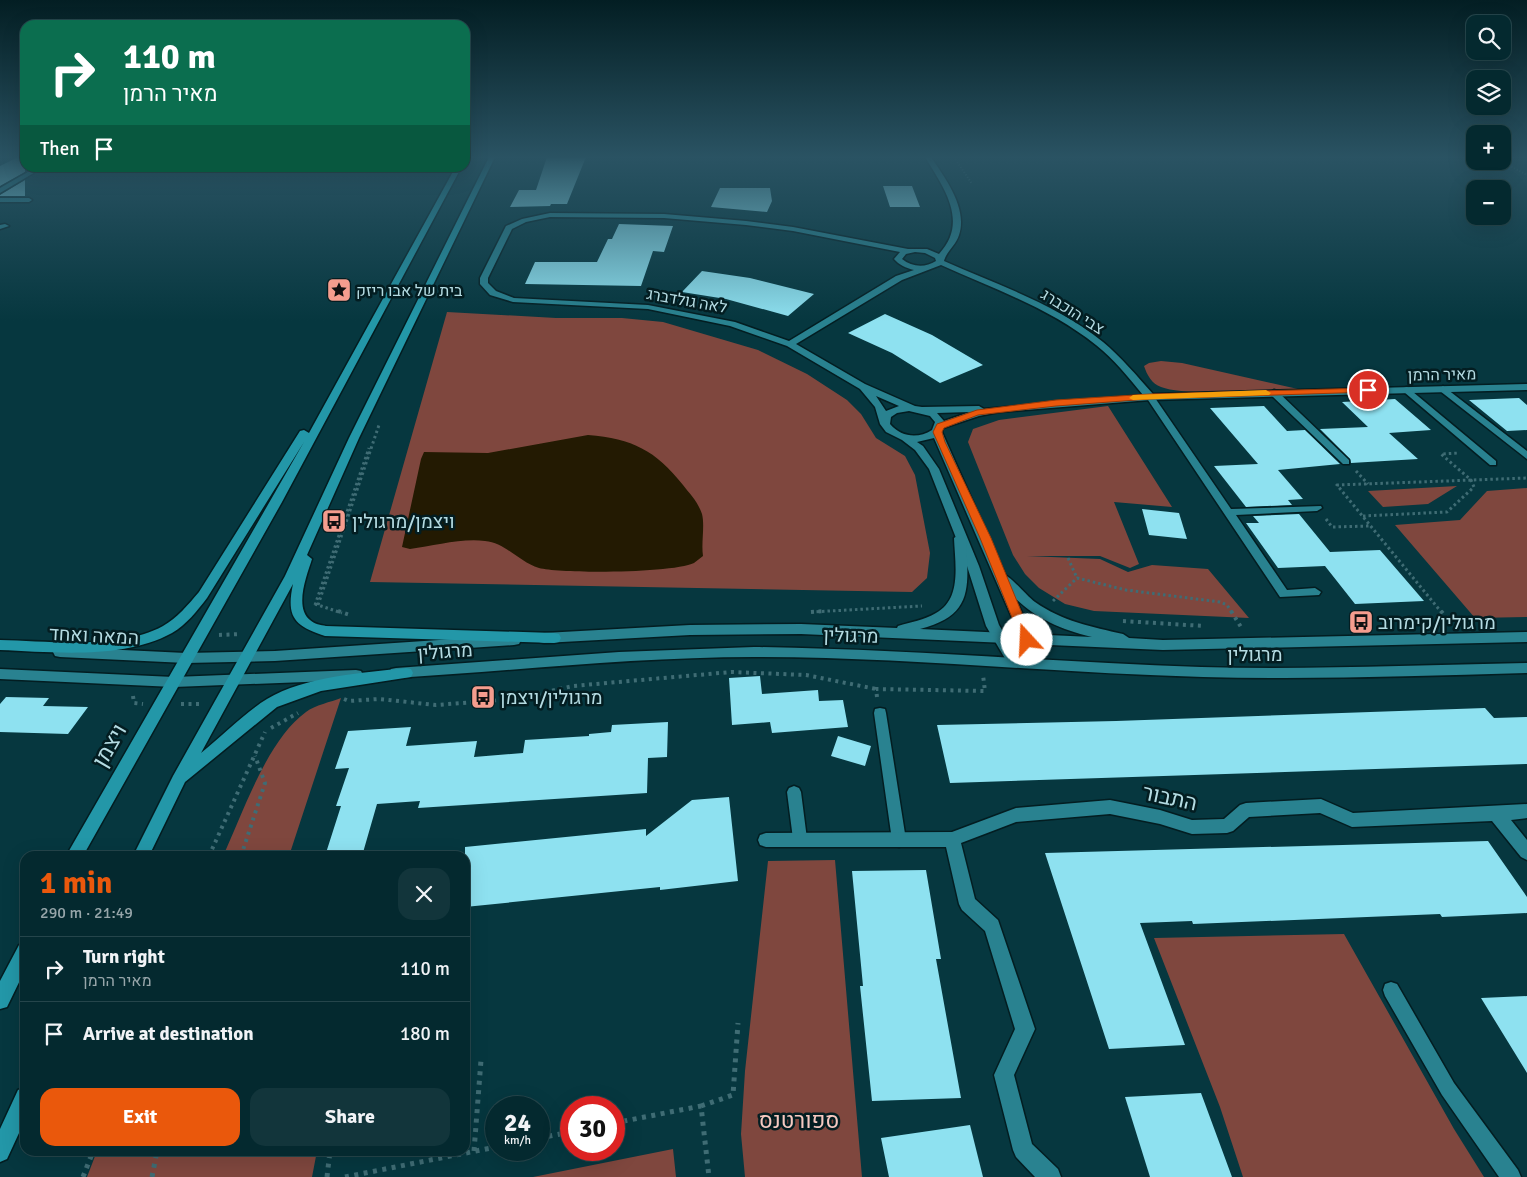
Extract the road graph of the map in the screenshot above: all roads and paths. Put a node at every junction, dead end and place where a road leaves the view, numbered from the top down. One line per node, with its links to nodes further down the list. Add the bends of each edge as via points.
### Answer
1 (434, 212): 16 (main road)
2 (465, 212): 37 (main road)
3 (957, 212): 4 (street)
4 (953, 239): 5 (street); 11 (street, via 951,249)
5 (944, 242)
6 (869, 244): 9 (street); 10 (street); 17 (street, לאה גולדברג, via 793,229 701,218 540,216 517,222 506,232 484,278 484,284 492,293 513,300 681,312 732,324)
7 (935, 246): 8 (street)
8 (924, 250): 9 (street); 11 (street, צבי הוכברג)
9 (907, 251): 10 (street)
10 (899, 256): 12 (street)
11 (940, 260): 13 (street); 14 (street, צבי הוכברג)
12 (903, 264): 13 (street, צבי הוכברג); 15 (street)
13 (929, 267): 14 (street, צבי הוכברג); 15 (street)
14 (965, 274): 23 (street, צבי הוכברג, via 1054,313 1122,364)
15 (899, 278): 17 (street)
16 (371, 328): 53 (main road, ויצמן); 60 (main road, via 203,596 190,611 162,633 123,644)
17 (790, 344): 18 (street, לאה גולדברג)
18 (862, 386): 24 (street, לאה גולדברג); 26 (street, לאה גולדברג, via 880,406)
19 (1527, 387): 20 (street, מאיר הרמן)
20 (1443, 389): 21 (street, מאיר הרמן); 31 (lane)
21 (1407, 390): 22 (street, מאיר הרמן); 30 (lane)
22 (1274, 393): 23 (street, מאיר הרמן); 32 (lane)
23 (1150, 397): 25 (street, מאיר הרמן); 38 (lane)
24 (917, 409): 25 (street, מאיר הרמן); 26 (street, via 894,410); 28 (street, via 937,418)
25 (999, 409): 28 (street, מאיר הרמן, via 977,413)
26 (884, 420): 29 (street, via 887,428)
27 (380, 422): 46 (path)
28 (939, 429): 29 (street, מאיר הרמן, via 928,437); 43 (street)
29 (906, 438): 41 (street, via 919,448 934,469)
30 (1480, 452): 33 (lane); 35 (path, via 1441,454)
31 (1527, 456)
32 (1346, 462)
33 (1493, 463)
34 (1527, 478): 35 (path)
35 (1471, 480): 39 (path, via 1474,487 1447,512); 39 (path, via 1337,486)
36 (1317, 508): 38 (lane); 40 (path, via 1332,527)
37 (321, 511): 52 (main road, via 291,576); 55 (main road, via 297,601 298,610 307,624 325,631)
38 (1228, 512): 45 (lane, via 1284,594)
39 (1363, 516): 40 (path)
40 (1371, 526): 57 (path)
41 (960, 538): 51 (street, via 962,589 953,609 929,623); 56 (street)
42 (1068, 558): 44 (path)
43 (1001, 576): 47 (street); 58 (street)
44 (1077, 578): 47 (path); 50 (path, via 1126,590 1220,602 1227,605 1243,628)
45 (1315, 592)
46 (318, 605)
47 (1040, 614): 59 (street, via 1069,626)
48 (1122, 621): 49 (path)
49 (1207, 626)
50 (1235, 628)
51 (889, 632): 55 (street, מרגולין, via 737,629); 56 (street, מרגולין)
52 (258, 633): 53 (path); 61 (main road)
53 (198, 637): 62 (main road, ויצמן)
54 (1527, 637): 57 (street, מרגולין)
55 (554, 638): 61 (street, מרגולין)
56 (999, 638): 58 (street, מרגולין); 64 (street)
57 (1464, 638): 59 (street, מרגולין)
58 (1027, 640): 59 (street, מרגולין); 64 (street)
59 (1150, 645)
60 (0, 647): 62 (street, המאה ואחד)
61 (246, 656): 62 (street, מרגולין); 68 (main road)
62 (186, 658): 69 (main road, ויצמן)
63 (980, 661): 64 (street, מרגולין); 66 (street, מרגולין, via 750,652 555,661); 70 (path, via 985,691)
64 (1015, 663): 65 (street, מרגולין, via 1255,673)
65 (1527, 668)
66 (406, 673): 68 (street, מרגולין); 75 (main road, via 336,683 290,694 272,703)
67 (0, 674): 69 (street)
68 (233, 681): 69 (street, מרגולין); 75 (main road)
69 (174, 682): 83 (main road, ויצמן)
70 (876, 689): 71 (path, via 806,675 731,672 573,686 514,699 436,705); 73 (path)
71 (342, 698)
72 (302, 711): 74 (path)
73 (880, 713): 82 (lane)
74 (265, 732)
75 (178, 781): 84 (main road)
76 (794, 792): 79 (lane)
77 (1527, 810): 78 (street, התבור)
78 (1496, 814): 80 (street, התבור, via 1352,820 1321,806 1246,810 1227,826 1192,827 1110,807 1016,816); 87 (street)
79 (800, 839): 81 (street, התבור); 82 (street, התבור)
80 (952, 839): 82 (street, התבור); 109 (street, via 968,904 992,926 1025,1028 1004,1075 1024,1150)
81 (766, 840)
82 (899, 840)
83 (77, 851)
84 (143, 851)
85 (211, 851): 86 (path, via 255,755 265,783)
86 (243, 851)
87 (1527, 852)
88 (20, 961): 90 (main road)
89 (1391, 990): 110 (lane, via 1448,1089)
90 (0, 1000)
91 (738, 1024): 93 (path, via 733,1095)
92 (481, 1060): 97 (path)
93 (701, 1106): 95 (path); 108 (path)
94 (20, 1108): 98 (main road)
95 (625, 1121)
96 (485, 1149): 97 (path)
97 (474, 1151): 99 (path)
98 (0, 1152)
99 (470, 1152)
100 (91, 1156): 104 (path)
101 (156, 1156): 105 (path)
102 (329, 1156): 106 (path)
103 (449, 1156): 107 (path)
104 (82, 1177)
105 (152, 1177)
106 (327, 1177)
107 (344, 1177)
108 (709, 1177)
109 (1050, 1177)
110 (1511, 1177)

